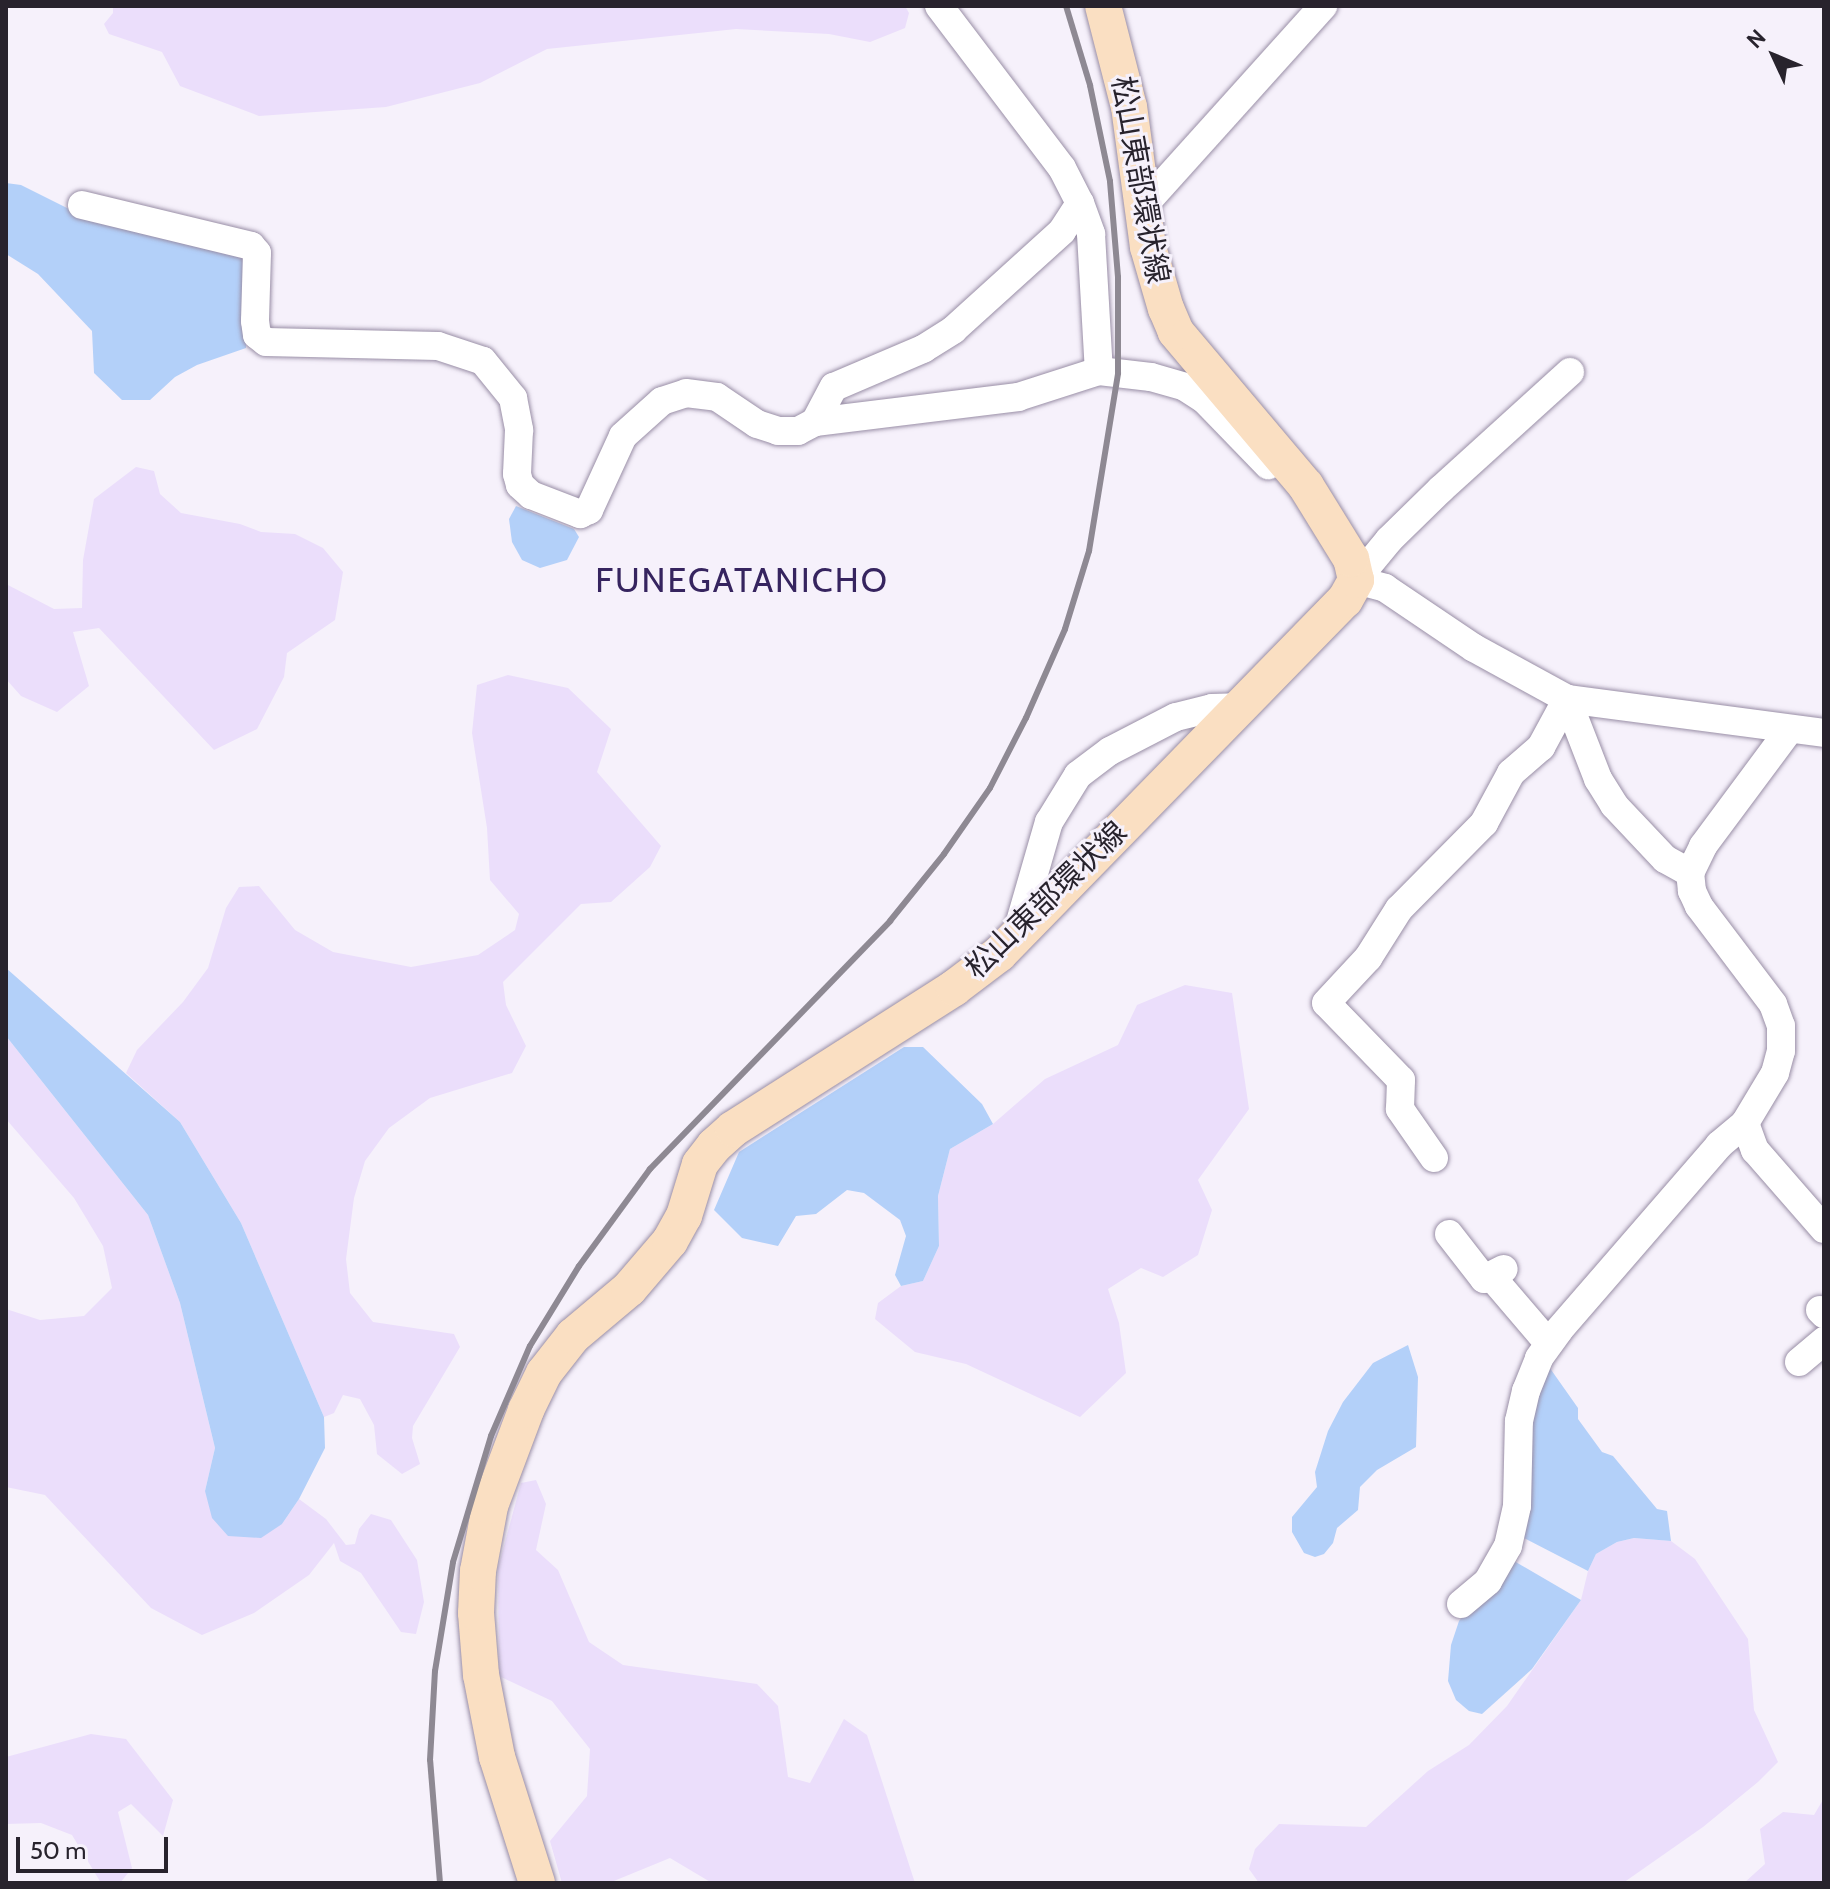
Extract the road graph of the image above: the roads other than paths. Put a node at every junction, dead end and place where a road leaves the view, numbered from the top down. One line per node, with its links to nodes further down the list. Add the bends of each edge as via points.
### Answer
1 (939, 6): 4 (street, via 1062,168)
2 (1103, 6): 6 (main road, 松山東部環状線, via 1129,107)
3 (1323, 6): 6 (street)
4 (1080, 203): 7 (street, via 1091,234); 9 (street, via 1062,231 953,330 923,349 834,387)
5 (82, 205): 9 (street, via 251,246 257,253 257,335 266,342 438,346 483,361 513,398 520,485 531,495 580,514 589,510 623,436 662,401 686,393 717,397 757,424 778,431 798,431)
6 (1144, 205): 10 (main road, 松山東部環状線, via 1155,278 1176,332)
7 (1099, 371): 9 (street, via 1018,397); 10 (street, via 1185,387 1205,400 1266,464)
8 (1570, 372): 11 (street, via 1441,489)
9 (815, 422)
10 (1293, 469): 11 (main road, 松山東部環状線, via 1351,559)
11 (1356, 580): 12 (street, via 1385,588 1474,648); 13 (main road, 松山東部環状線, via 1345,600)
12 (1567, 699): 14 (street); 16 (street, via 1598,779 1614,805 1665,859); 19 (street, via 1541,747 1511,773 1484,823 1399,909 1368,958 1326,1003 1401,1080 1400,1109)
13 (1237, 707): 17 (main road, 松山東部環状線); 17 (street, via 1176,717 1102,756 1078,775 1049,822)
14 (1789, 730): 15 (street); 16 (street, via 1703,846)
15 (1824, 733)
16 (1690, 873): 18 (street, via 1699,906 1773,1004 1781,1026 1775,1073)
17 (1016, 937): 26 (main road, 松山東部環状線, via 964,981 757,1112 714,1146 700,1164 670,1241 629,1289 573,1336 544,1373 490,1506 476,1613 492,1734)
18 (1745, 1123): 20 (street, via 1755,1150); 23 (street, via 1719,1145)
19 (1434, 1158)
20 (1824, 1229)
21 (1449, 1234): 23 (street, via 1484,1279 1498,1272)
22 (1824, 1341): 24 (street)
23 (1549, 1344): 25 (street, via 1526,1391 1519,1421 1517,1506 1508,1546 1488,1581)
24 (1799, 1362)
25 (1461, 1604)
26 (537, 1883)

